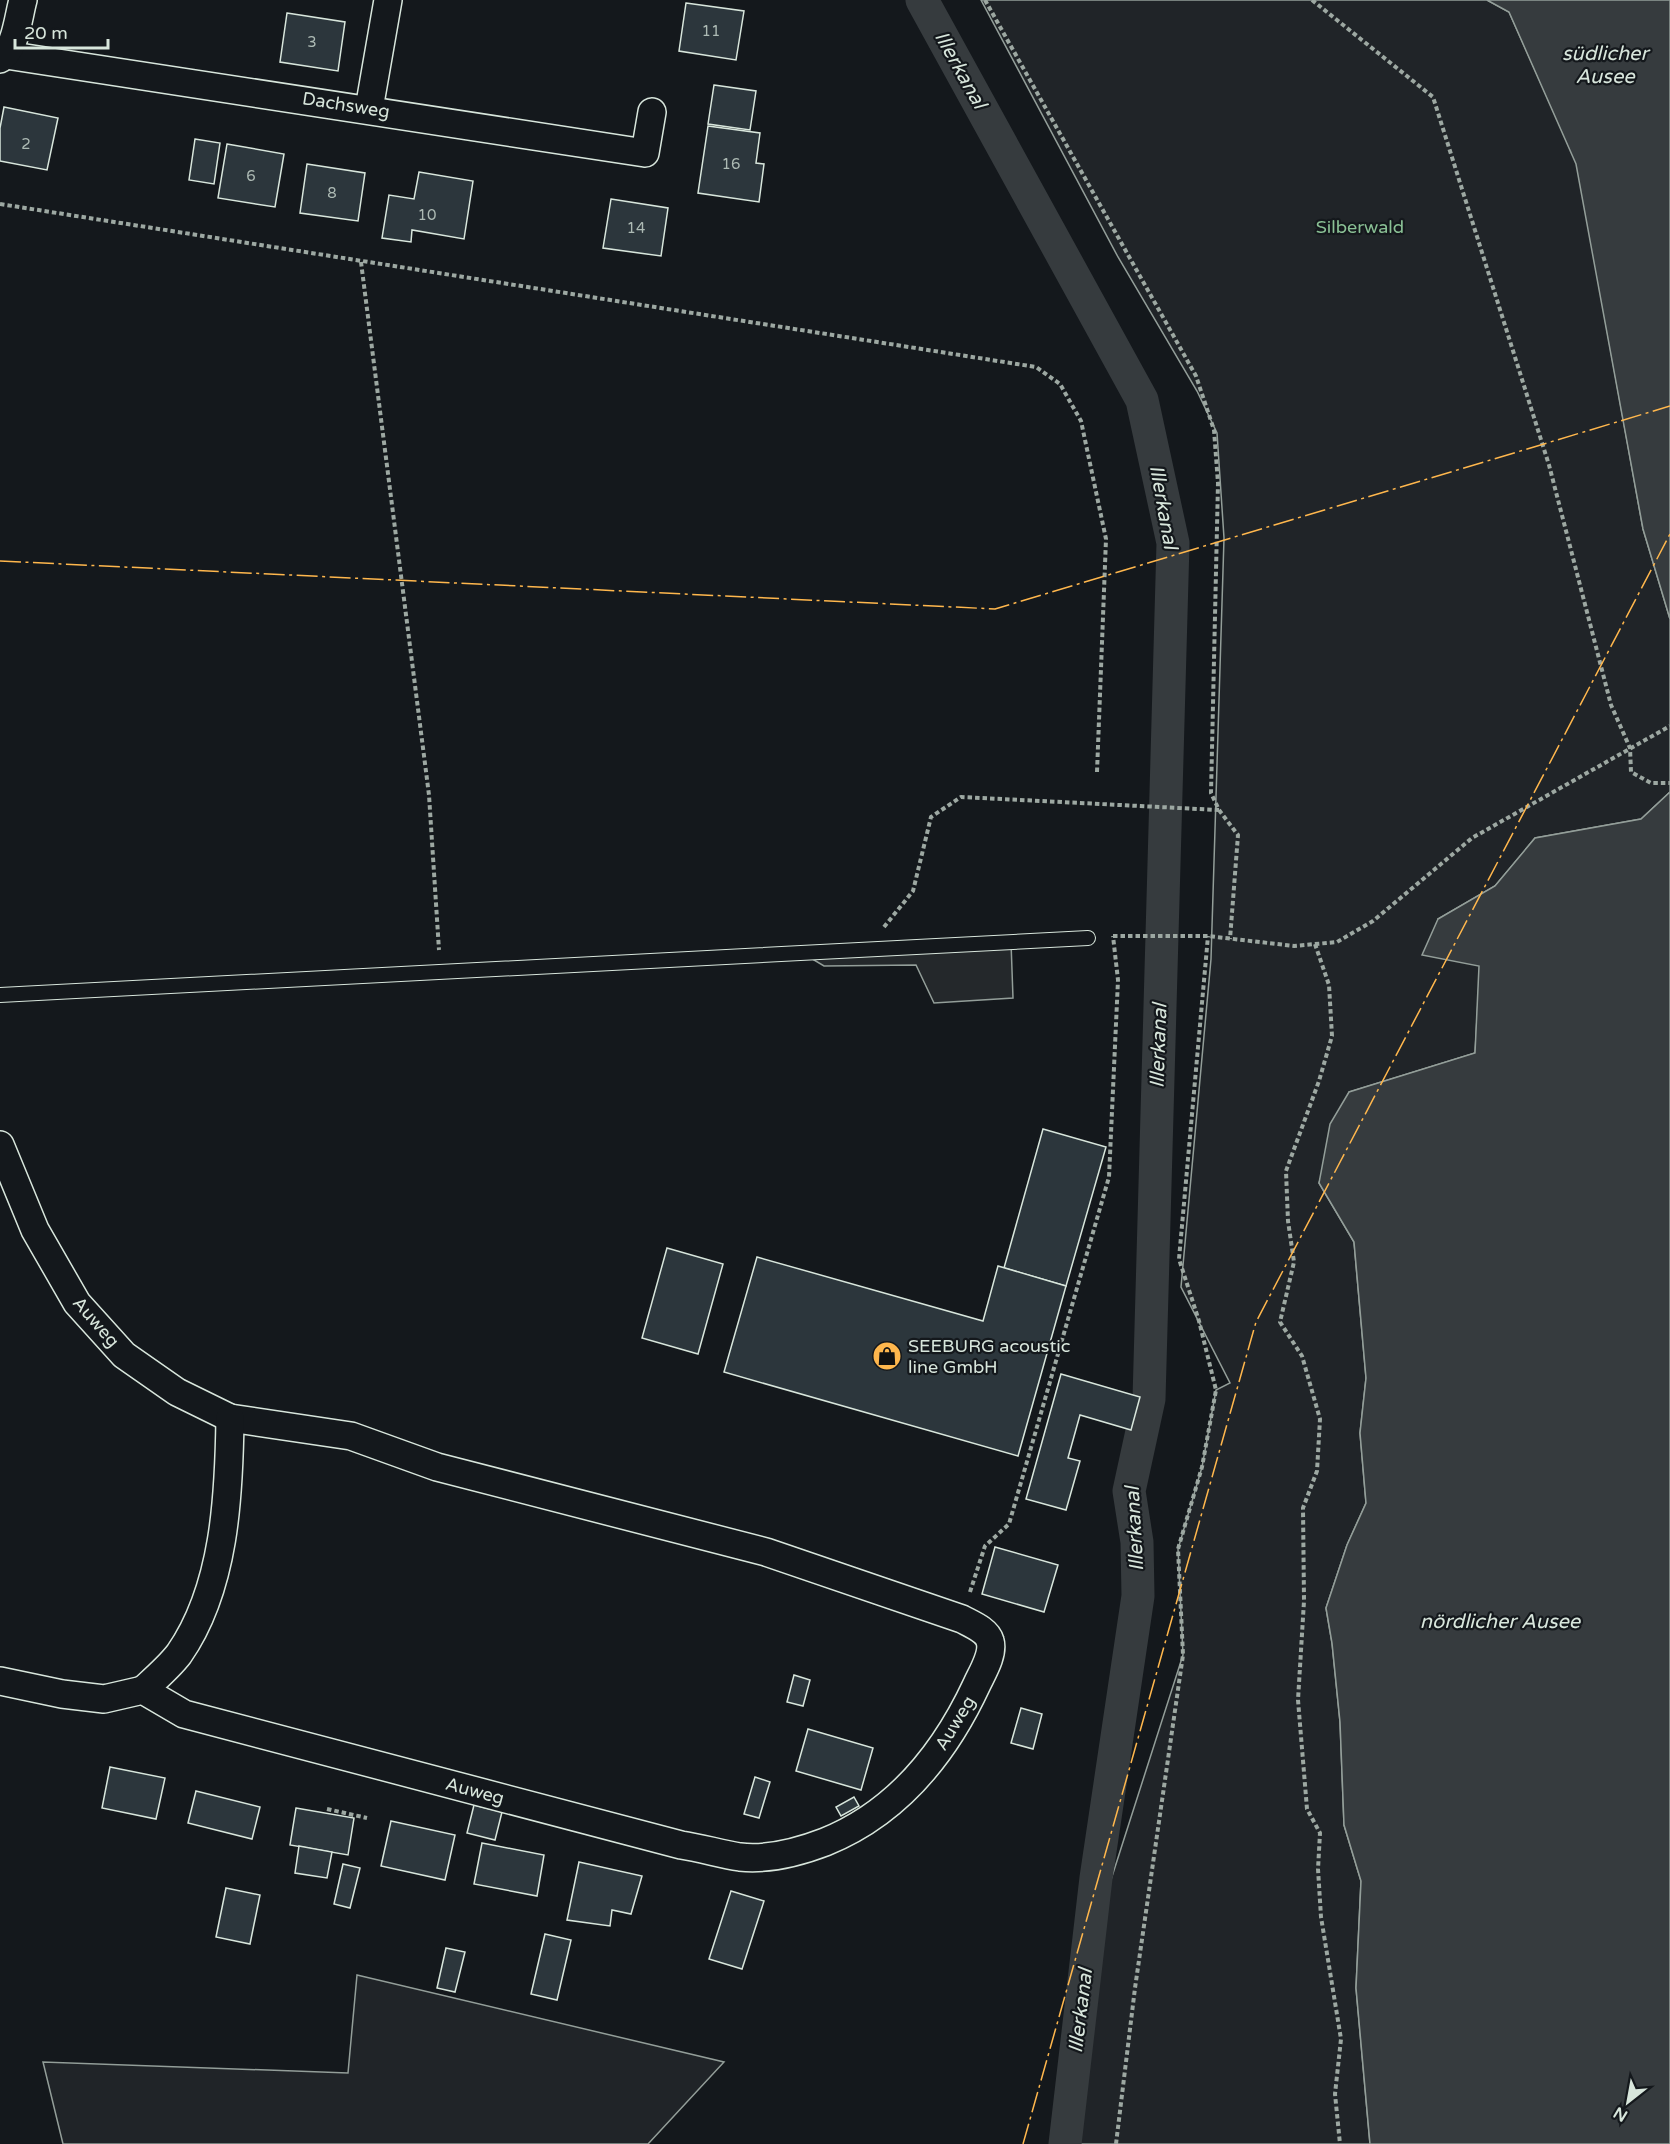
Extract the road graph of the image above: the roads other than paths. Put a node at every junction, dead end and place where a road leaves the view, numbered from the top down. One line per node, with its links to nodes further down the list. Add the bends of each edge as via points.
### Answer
1 (23, 0): 3 (street)
2 (388, 0): 4 (street)
3 (3, 57): 4 (street, Dachsweg)
4 (369, 109): 5 (street, Dachsweg, via 645,153)
5 (652, 112)
6 (1088, 938): 7 (lane)
7 (0, 995)
8 (0, 1145): 9 (street, Auweg, via 34,1230 77,1303 124,1355 177,1392)
9 (230, 1418): 11 (street, via 229,1484 214,1572 198,1619 178,1655); 11 (street, Auweg, via 351,1436 437,1467 766,1552 962,1619 990,1640 985,1667 950,1737 897,1799 863,1823 825,1842 783,1855 741,1857 670,1842 184,1714)
10 (0, 1681): 11 (street, via 104,1699)
11 (143, 1690)

